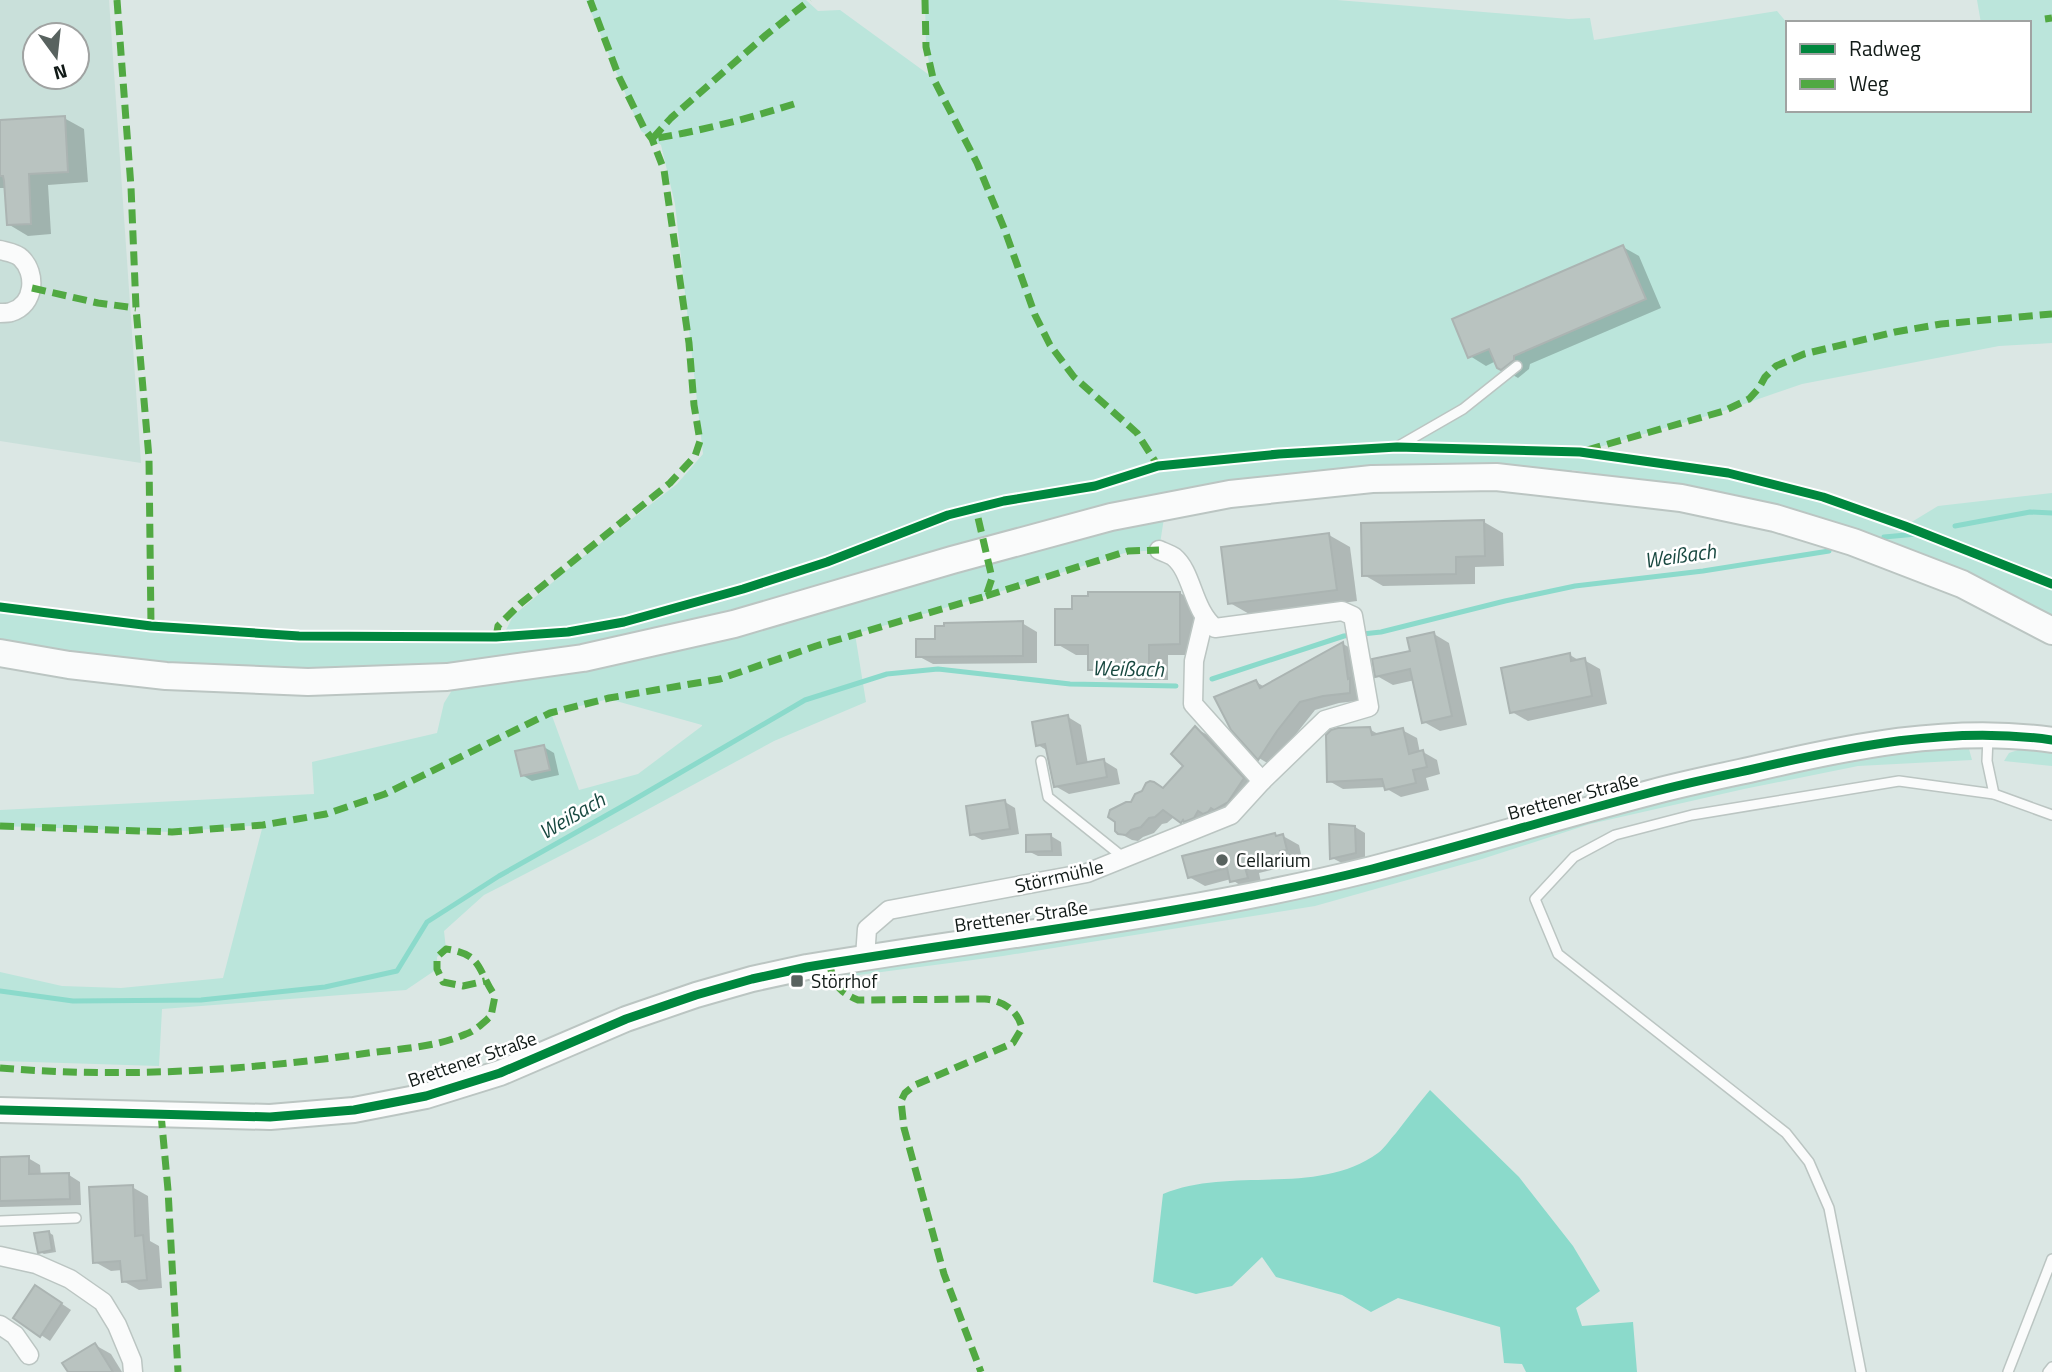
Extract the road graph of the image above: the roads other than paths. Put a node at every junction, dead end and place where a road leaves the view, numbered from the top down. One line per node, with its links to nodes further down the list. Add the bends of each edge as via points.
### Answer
1 (0, 250): 2 (street, via 19,256 31,271 32,288 27,301 13,312)
2 (0, 313)
3 (1517, 366): 4 (lane, via 1463,409)
4 (1397, 447)
5 (1158, 550): 6 (street, via 1174,557)
6 (1204, 619): 12 (street, via 1194,661 1193,704); 12 (street, Störrmühle, via 1214,628 1342,611 1353,616 1368,707 1325,720)
7 (2052, 631): 8 (main road, via 1962,584 1775,518 1681,498 1496,477 1372,479 1230,495 1111,517 734,624 583,658 447,677 308,682 166,676)
8 (0, 653)
9 (1989, 735): 10 (street, Brettener Straße); 13 (lane, via 1987,761); 16 (street, Brettener Straße, via 1833,750 1652,792 1292,887 1142,916)
10 (2052, 740)
11 (1041, 761): 15 (lane, via 1048,797)
12 (1262, 781): 15 (street, Störrmühle, via 1231,816)
13 (1994, 794): 14 (lane); 26 (lane, via 1899,781 1692,815 1615,835 1574,857 1535,899 1559,954 1786,1133 1809,1162 1829,1208)
14 (2052, 815)
15 (1124, 858): 16 (street, Störrmühle, via 1087,873 889,910 867,929)
16 (865, 957): 17 (street, Brettener Straße, via 696,995 626,1019 500,1073 426,1097 354,1110 270,1117)
17 (0, 1110)
18 (76, 1218): 19 (lane)
19 (0, 1221)
20 (0, 1255): 25 (street, via 70,1279 103,1302 117,1325)
21 (2052, 1259): 27 (lane)
22 (0, 1325): 23 (street, via 15,1335)
23 (29, 1354)
24 (2052, 1367): 28 (lane)
25 (133, 1372)
26 (1861, 1372)
27 (2008, 1372)
28 (2048, 1372)

